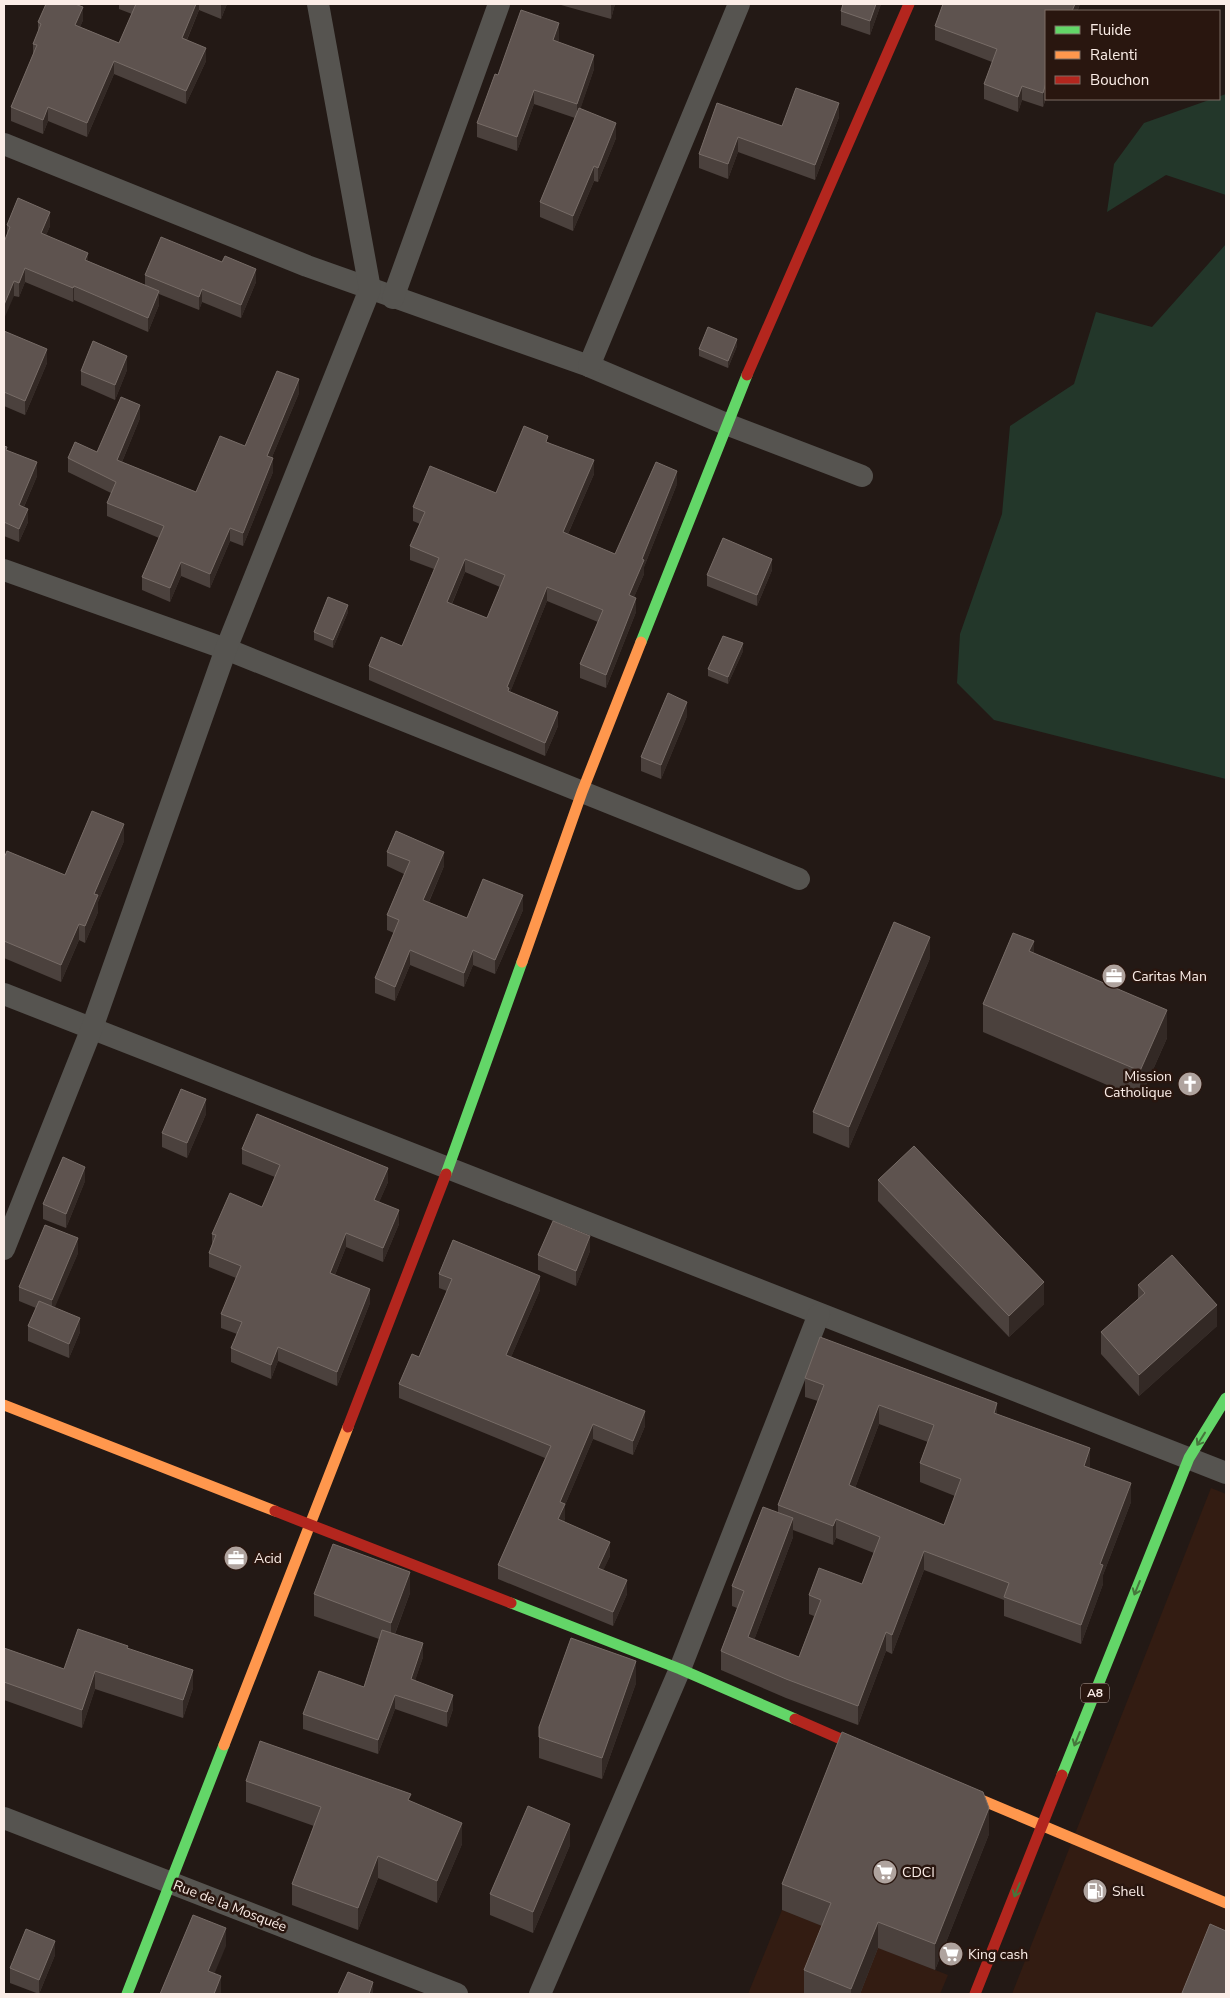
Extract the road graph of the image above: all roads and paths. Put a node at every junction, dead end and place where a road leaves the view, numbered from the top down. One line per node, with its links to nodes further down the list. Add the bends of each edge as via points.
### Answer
1 (318, 4): 6 (street)
2 (499, 4): 7 (street)
3 (739, 4): 8 (street)
4 (909, 4): 9 (street)
5 (4, 144): 6 (street)
6 (370, 289): 7 (street); 12 (street)
7 (393, 298): 8 (street)
8 (589, 366): 9 (street)
9 (726, 424): 10 (street); 13 (street)
10 (862, 476)
11 (4, 570): 12 (street)
12 (226, 649): 13 (street); 16 (street)
13 (582, 792): 14 (street); 17 (street)
14 (799, 878)
15 (4, 994): 16 (street)
16 (92, 1028): 17 (street); 18 (street)
17 (448, 1167): 19 (street); 24 (street)
18 (4, 1248)
19 (819, 1314): 22 (street); 25 (street)
20 (1226, 1398): 22 (street, A8, one-way to 22)
21 (4, 1405): 24 (street)
22 (1189, 1458): 23 (street); 29 (street, A8, one-way to 29)
23 (1226, 1473)
24 (310, 1526): 25 (street); 30 (street)
25 (680, 1669): 26 (street); 34 (street)
26 (888, 1760)
27 (942, 1783): 29 (street)
28 (4, 1818): 30 (street, Rue de la Mosquée)
29 (1042, 1827): 31 (street); 35 (street, A8, one-way to 35)
30 (170, 1882): 32 (street); 33 (street, Rue de la Mosquée)
31 (1226, 1903)
32 (127, 1994)
33 (457, 1994)
34 (540, 1994)
35 (976, 1994)

